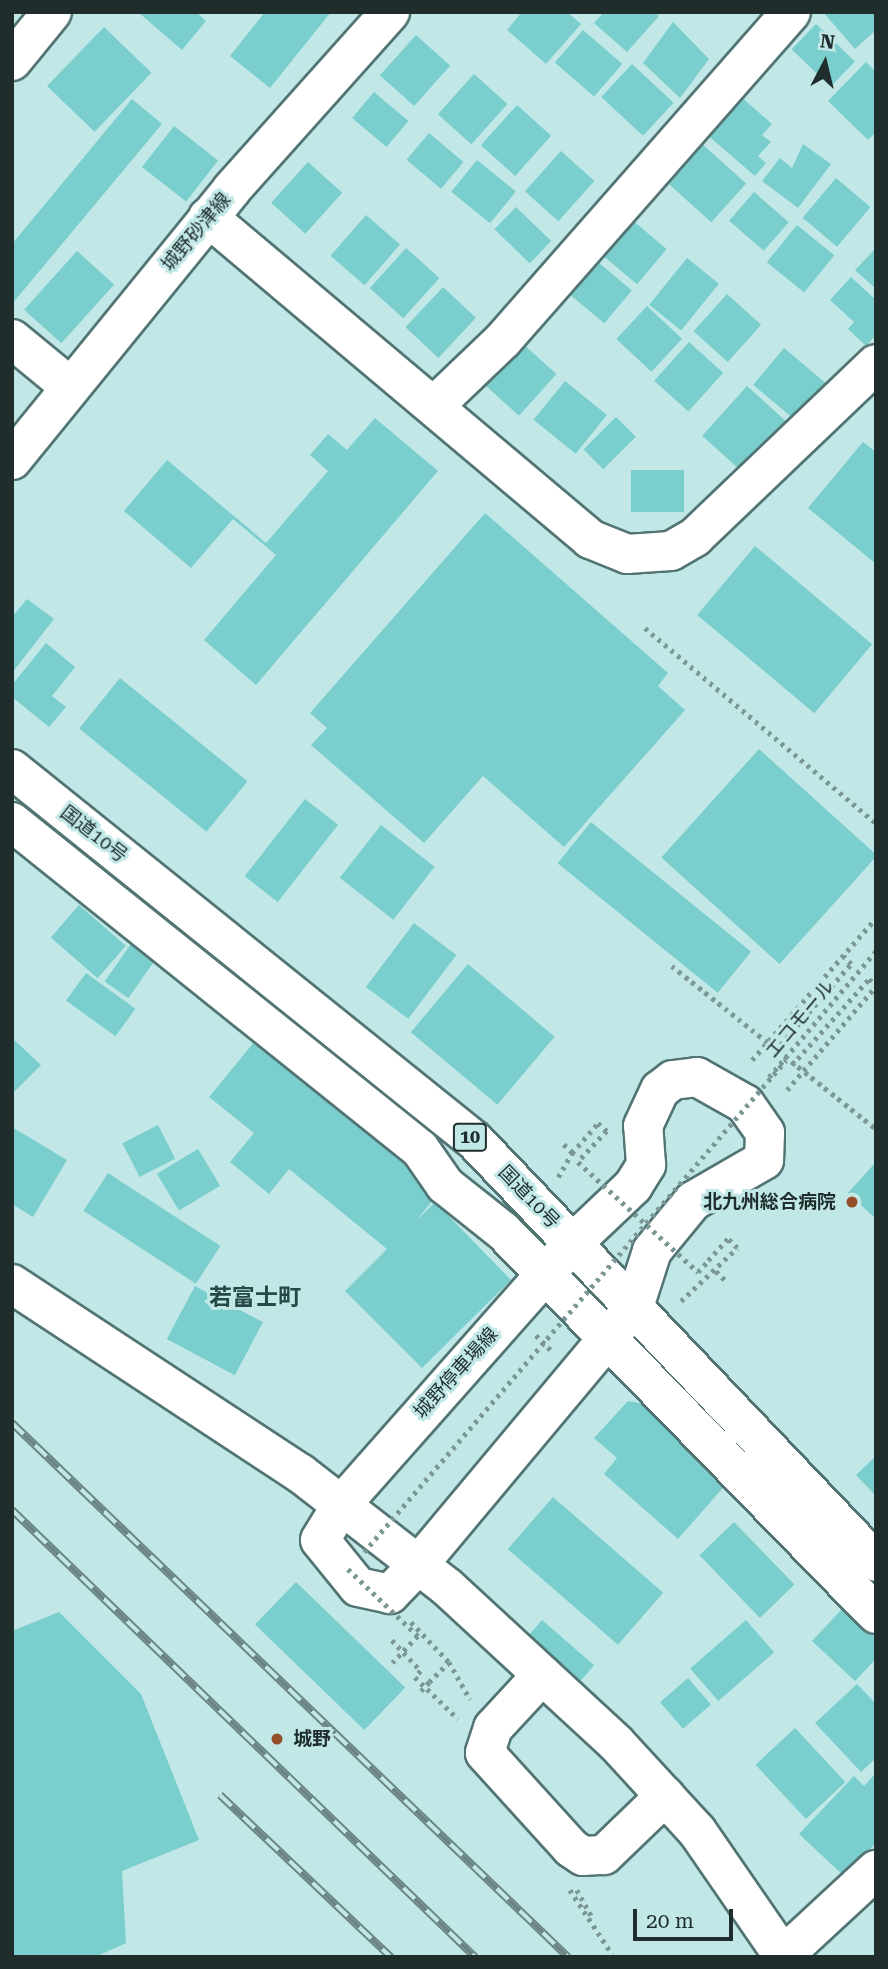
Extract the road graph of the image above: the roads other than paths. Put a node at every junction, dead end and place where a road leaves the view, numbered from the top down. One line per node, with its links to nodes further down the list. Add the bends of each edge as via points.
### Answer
1 (52, 12): 4 (main road)
2 (390, 12): 5 (main road, 城野砂津線)
3 (791, 12): 9 (main road, via 503,341)
4 (12, 61)
5 (208, 217): 8 (main road, 城野砂津線); 9 (main road)
6 (12, 339): 8 (main road)
7 (876, 363): 9 (main road, via 695,537 649,555 610,549 590,538)
8 (68, 385): 10 (main road, 城野砂津線)
9 (434, 406)
10 (12, 460)
11 (12, 769): 13 (main road, 国道10号 / 10, via 419,1093)
12 (12, 822): 14 (main road, 10, via 420,1149 445,1185)
13 (573, 1243): 14 (main road, 城野停車場線); 16 (main road, 国道10号 / 10); 16 (main road, 城野停車場線, via 634,1186 646,1165 643,1125 660,1090 673,1080 697,1077 745,1104 765,1133 764,1160 693,1202 652,1251)
14 (545, 1274): 17 (main road, 10); 18 (main road, 城野停車場線)
15 (12, 1284): 18 (main road)
16 (634, 1307): 17 (main road); 19 (main road, 国道10号 / 10)
17 (610, 1338): 20 (main road); 21 (main road, 10)
18 (341, 1504): 20 (main road); 20 (main road, 城野停車場線, via 320,1540 358,1587 390,1594)
19 (876, 1562)
20 (419, 1564): 22 (main road)
21 (876, 1614)
22 (542, 1675): 23 (main road); 23 (main road, via 493,1728 485,1752 571,1848 583,1856 604,1855)
23 (665, 1796): 25 (main road, via 698,1831)
24 (876, 1870): 25 (main road)
25 (783, 1956)

